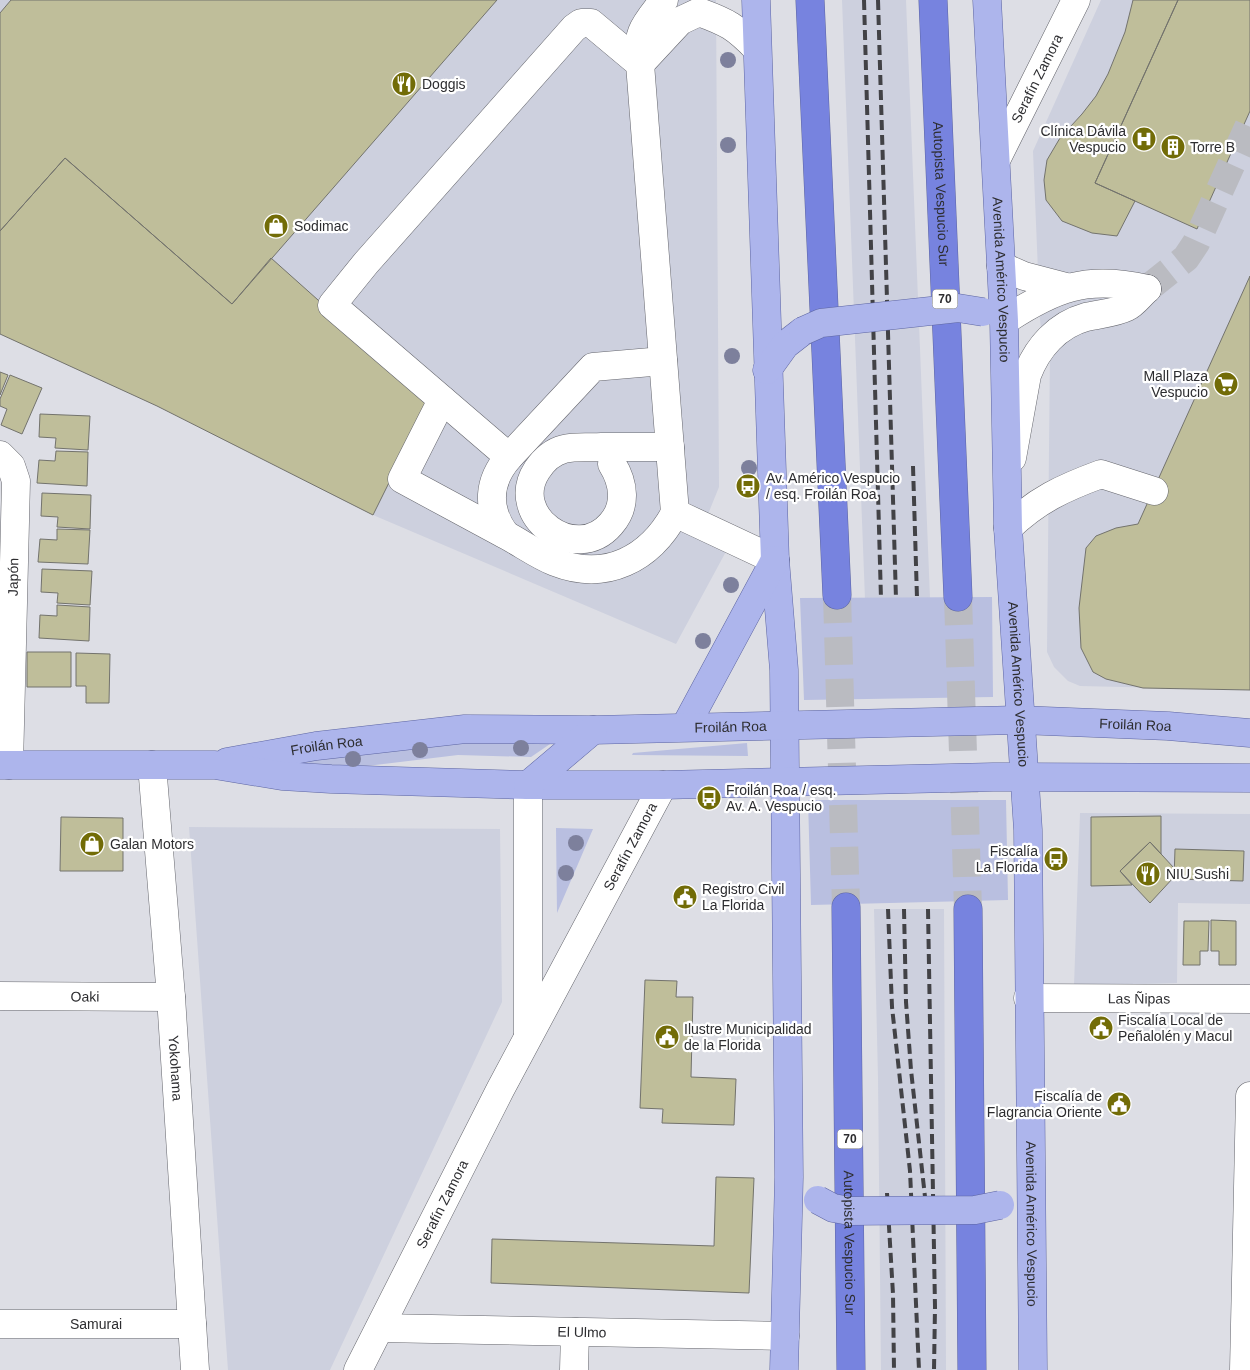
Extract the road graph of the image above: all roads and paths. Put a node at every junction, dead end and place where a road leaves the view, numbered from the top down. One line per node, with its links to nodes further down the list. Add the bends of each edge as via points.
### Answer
1 (664, 0): 8 (street, via 644,27 638,43)
2 (756, 0): 7 (main road)
3 (810, 0): 26 (highway)
4 (932, 0): 27 (highway, Autopista Vespucio Sur / 70)
5 (987, 0): 9 (main road, Avenida Américo Vespucio)
6 (1076, 0): 9 (street, Serafín Zamora)
7 (757, 49): 8 (street, via 725,21 699,12 680,21); 14 (main road)
8 (640, 64): 13 (street); 15 (street, via 591,23 581,23 574,28 332,305)
9 (997, 158): 10 (main road, Avenida Américo Vespucio)
10 (1001, 266): 11 (street); 12 (main road, Avenida Américo Vespucio)
11 (1066, 287): 12 (street); 20 (street, via 1120,283 1147,289 1128,307 1065,326 1032,362 1026,374 1019,429)
12 (993, 316): 14 (main road, bridge, via 958,308 821,323 803,331 786,345); 20 (main road, Avenida Américo Vespucio)
13 (664, 360): 16 (street); 18 (street, via 593,367)
14 (767, 370): 25 (main road)
15 (442, 400): 18 (street); 24 (street, via 402,479)
16 (670, 447): 19 (street, via 580,448 552,455 534,474 531,487 530,500 541,524 563,538 576,540 601,533 615,519 622,501 619,475); 22 (street)
17 (0, 455): 33 (street, Japón, via 11,466 16,481)
18 (509, 457): 24 (street, via 500,468 491,493 494,515)
19 (612, 464)
20 (1006, 486): 23 (main road, Avenida Américo Vespucio)
21 (1154, 491): 23 (street, via 1101,474 1050,494)
22 (675, 513): 24 (street, via 654,544 624,564 606,568 570,568 553,562); 25 (street)
23 (1008, 528): 28 (main road, Avenida Américo Vespucio)
24 (505, 534)
25 (775, 560): 29 (main road); 30 (main road)
26 (837, 595)
27 (958, 597)
28 (1020, 720): 29 (main road, Froilán Roa); 32 (main road, Froilán Roa); 36 (main road, Avenida Américo Vespucio)
29 (785, 725): 30 (main road, Froilán Roa); 38 (main road)
30 (685, 727): 31 (main road, Froilán Roa)
31 (593, 730): 35 (main road, Froilán Roa, via 465,729 417,733 274,752); 39 (main road)
32 (1250, 733)
33 (4, 764): 34 (main road, Froilán Roa)
34 (152, 765): 35 (main road, Froilán Roa); 44 (street, Yokohama)
35 (215, 765): 39 (main road, Froilán Roa, via 302,778)
36 (1024, 777): 37 (main road, Froilán Roa); 38 (main road, Froilán Roa); 45 (main road, Avenida Américo Vespucio, via 1028,830)
37 (1250, 778)
38 (786, 781): 40 (main road, Froilán Roa); 50 (main road)
39 (528, 785): 40 (main road, Froilán Roa); 47 (street, Serafín Zamora)
40 (663, 786): 47 (street, Serafín Zamora)
41 (846, 907): 60 (highway, Autopista Vespucio Sur / 70)
42 (968, 909): 61 (highway)
43 (0, 996): 44 (street, Oaki)
44 (171, 997): 52 (street, Yokohama)
45 (1028, 998): 46 (street, Las Ñipas); 49 (main road, Avenida Américo Vespucio)
46 (1250, 999)
47 (528, 1040): 53 (street, Serafín Zamora)
48 (1250, 1096): 63 (street)
49 (1031, 1175): 50 (main road, bridge, via 1016,1193 1000,1205 975,1210 850,1211 833,1208); 62 (main road, Avenida Américo Vespucio)
50 (789, 1177): 55 (main road)
51 (0, 1324): 52 (street, Samurai)
52 (192, 1324): 56 (street, Yokohama)
53 (380, 1328): 54 (street, El Ulmo); 57 (street, Serafín Zamora)
54 (574, 1332): 55 (street, El Ulmo); 58 (street)
55 (785, 1336): 59 (main road)
56 (195, 1370)
57 (358, 1370)
58 (574, 1370)
59 (784, 1370)
60 (851, 1370)
61 (972, 1370)
62 (1033, 1370)
63 (1244, 1370)

